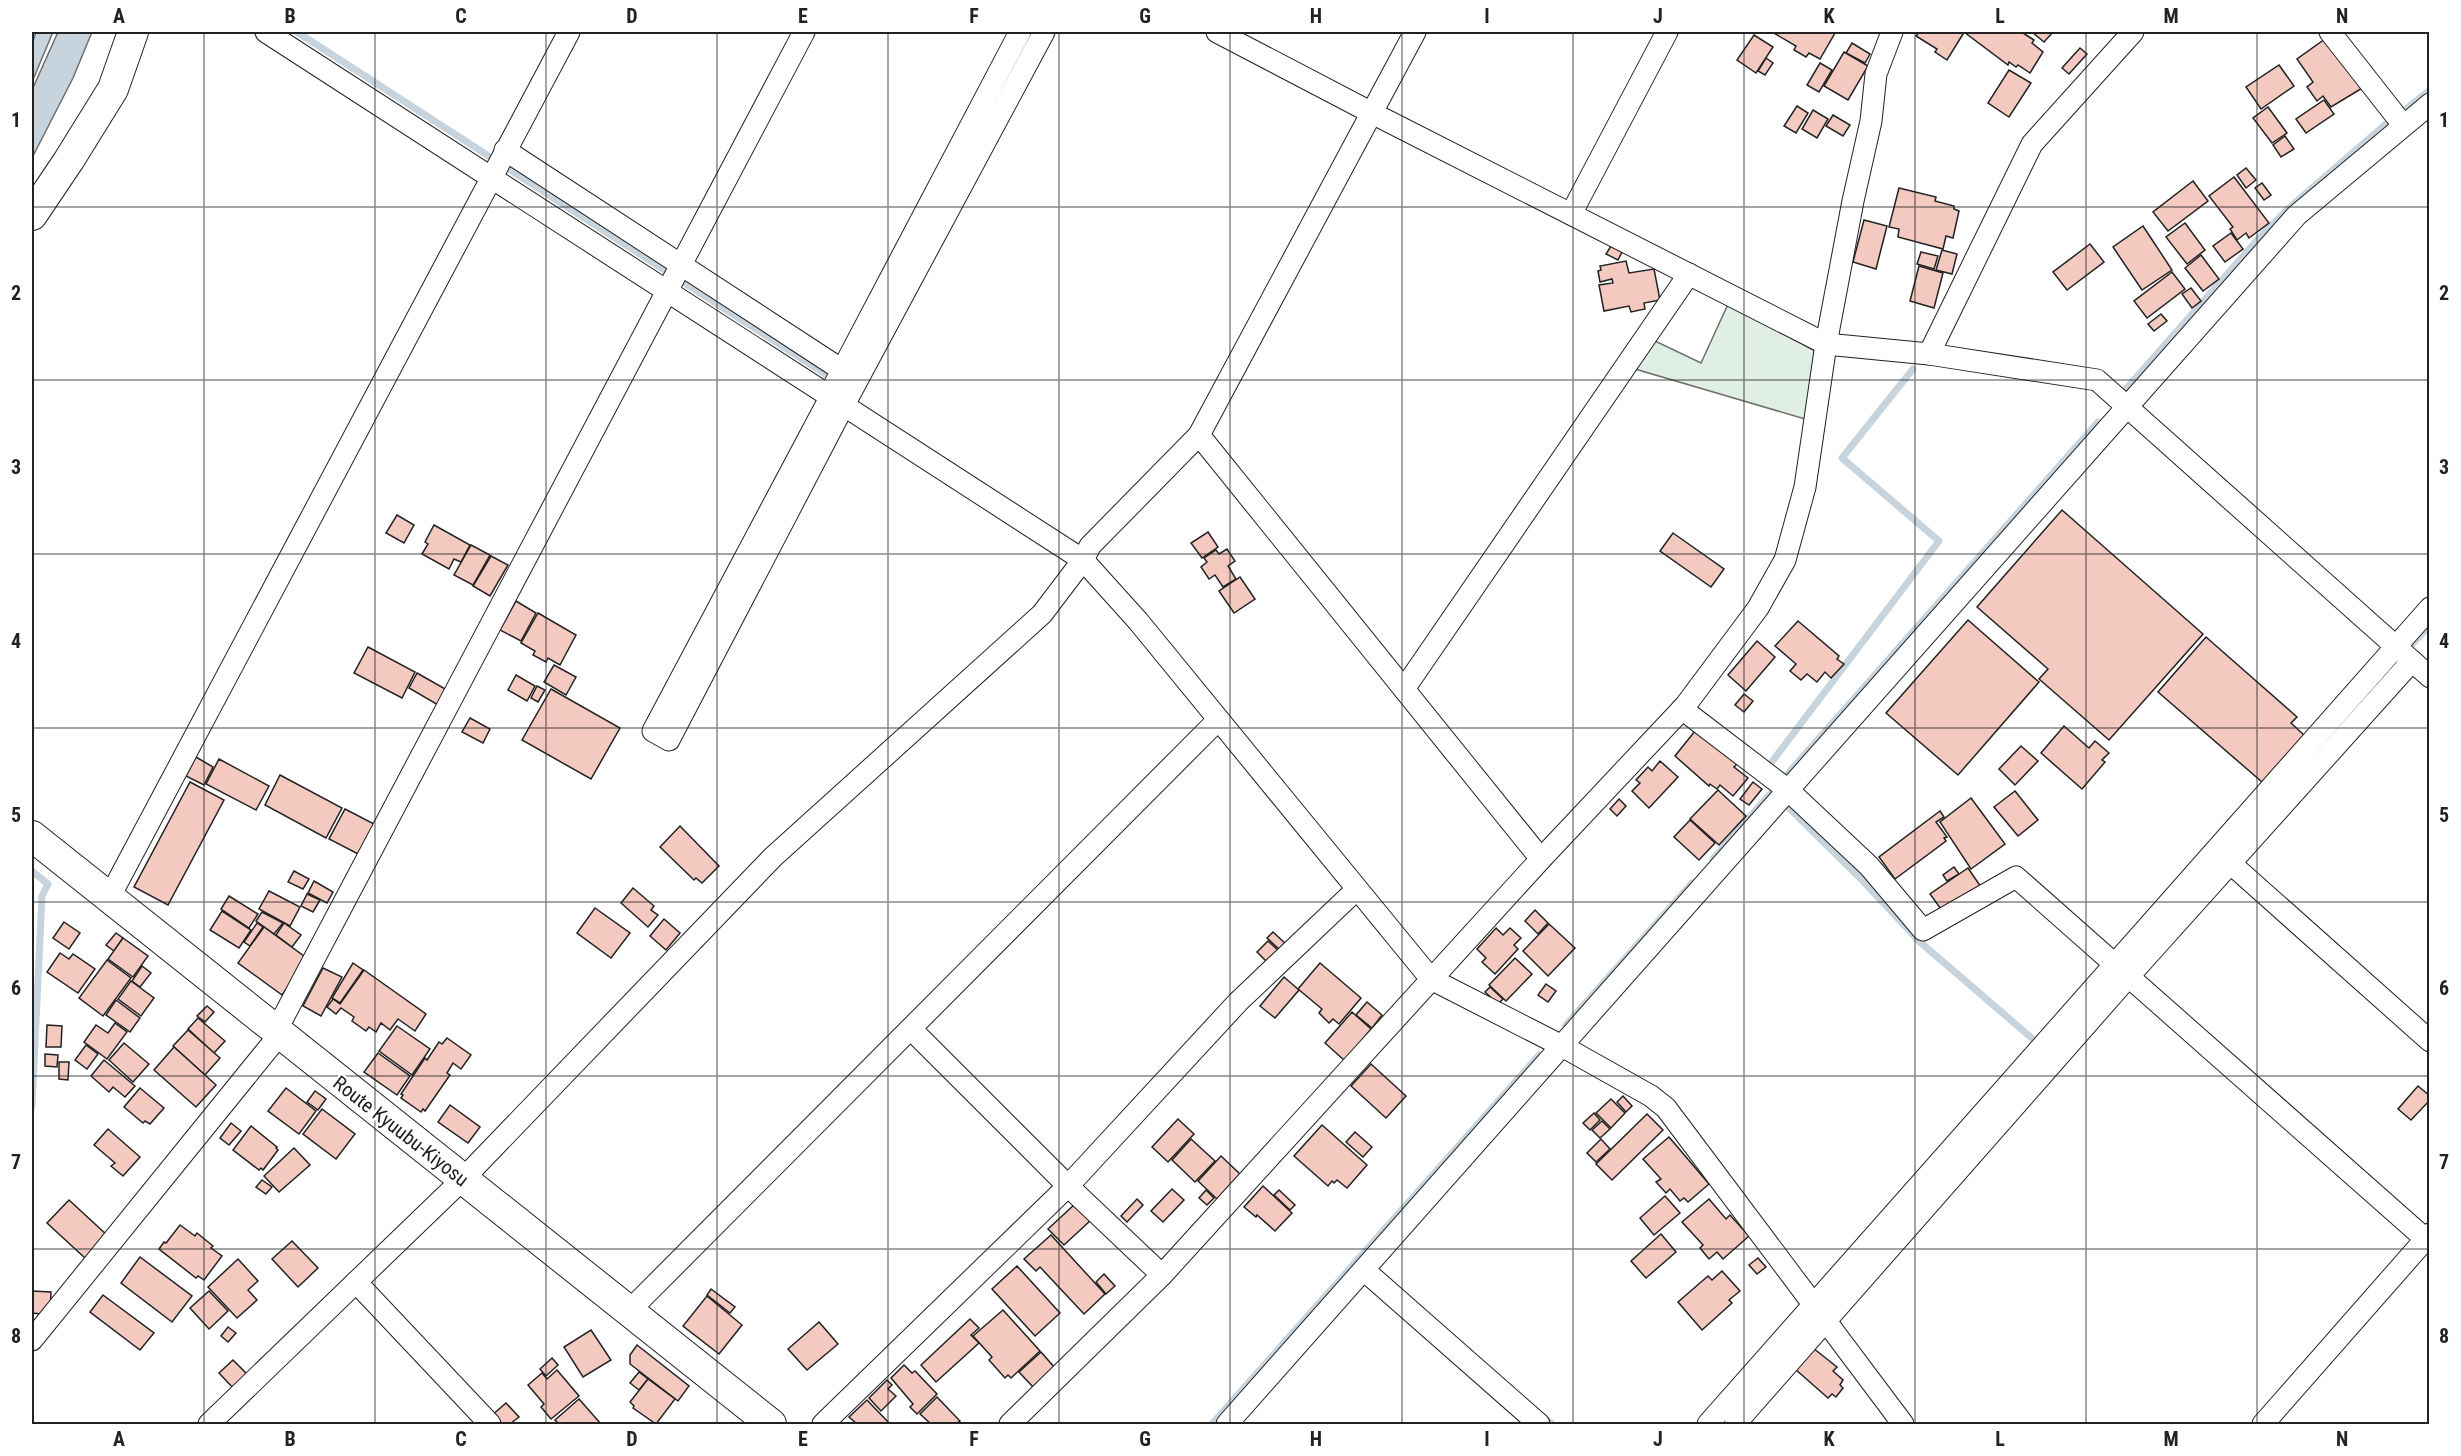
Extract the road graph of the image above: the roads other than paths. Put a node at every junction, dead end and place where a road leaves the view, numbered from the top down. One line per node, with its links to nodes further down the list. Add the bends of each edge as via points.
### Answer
1 (133, 32): 18 (main road, via 113,89)
2 (266, 32): 16 (street)
3 (569, 32): 16 (street)
4 (804, 32): 20 (street)
5 (1020, 32): 23 (street)
6 (1044, 32): 23 (street)
7 (1217, 32): 14 (street)
8 (1415, 32): 14 (street)
9 (1667, 32): 17 (street)
10 (1892, 32): 21 (street, via 1876,74 1871,121)
11 (2133, 32): 22 (street, via 2032,144)
12 (2330, 32): 15 (street)
13 (2430, 104): 15 (street)
14 (1372, 113): 17 (street); 25 (street)
15 (2403, 125): 24 (street, via 2296,215)
16 (498, 163): 20 (street); 20 (street); 39 (street)
17 (1571, 214): 19 (street)
18 (32, 215)
19 (1689, 274): 21 (street); 31 (street)
20 (674, 278): 23 (street); 23 (street); 43 (street)
21 (1826, 344): 22 (street); 32 (street, via 1805,488 1785,560 1758,608)
22 (1929, 354): 24 (street, via 2097,380)
23 (836, 388): 23 (street, via 669,740 653,731); 26 (street)
24 (2126, 407): 28 (street); 34 (street)
25 (1199, 435): 26 (street, via 1090,546); 31 (street)
26 (1083, 560): 33 (street); 46 (street, via 1042,614 773,857)
27 (2430, 608): 28 (street)
28 (2395, 646): 29 (street); 36 (street)
29 (2412, 661): 30 (street); 36 (street)
30 (2430, 677)
31 (1404, 689): 37 (street)
32 (1682, 709): 34 (street); 37 (street)
33 (1218, 720): 38 (street); 42 (street)
34 (1788, 790): 40 (street, via 1869,866 1923,930 2016,877); 45 (street)
35 (32, 836): 39 (main road, Route Kyuubu-Kiyosu)
36 (2223, 856): 40 (street); 44 (street)
37 (1541, 859): 41 (street)
38 (1356, 890): 41 (street); 47 (street, via 1238,1002)
39 (109, 898): 43 (main road, Route Kyuubu-Kiyosu)
40 (2122, 970): 48 (street); 53 (street)
41 (1431, 979): 45 (street); 50 (street)
42 (910, 1029): 47 (street); 52 (street)
43 (278, 1032): 46 (main road, Route Kyuubu-Kiyosu); 54 (street)
44 (2430, 1041)
45 (1562, 1046): 49 (street); 53 (street, via 1666,1108)
46 (463, 1179): 51 (street); 52 (main road, Route Kyuubu-Kiyosu)
47 (1068, 1186): 50 (street); 58 (street)
48 (2428, 1239): 65 (street)
49 (1364, 1270): 60 (street); 61 (street)
50 (1162, 1275): 59 (street)
51 (356, 1282): 55 (street); 56 (street)
52 (629, 1311): 57 (main road, Route Kyuubu-Kiyosu)
53 (1820, 1313): 62 (street); 63 (street); 64 (street)
54 (32, 1340)
55 (209, 1425)
56 (490, 1425)
57 (771, 1425)
58 (823, 1425)
59 (1010, 1425)
60 (1227, 1425)
61 (1539, 1425)
62 (1708, 1425)
63 (1735, 1425)
64 (1903, 1425)
65 (2263, 1425)

